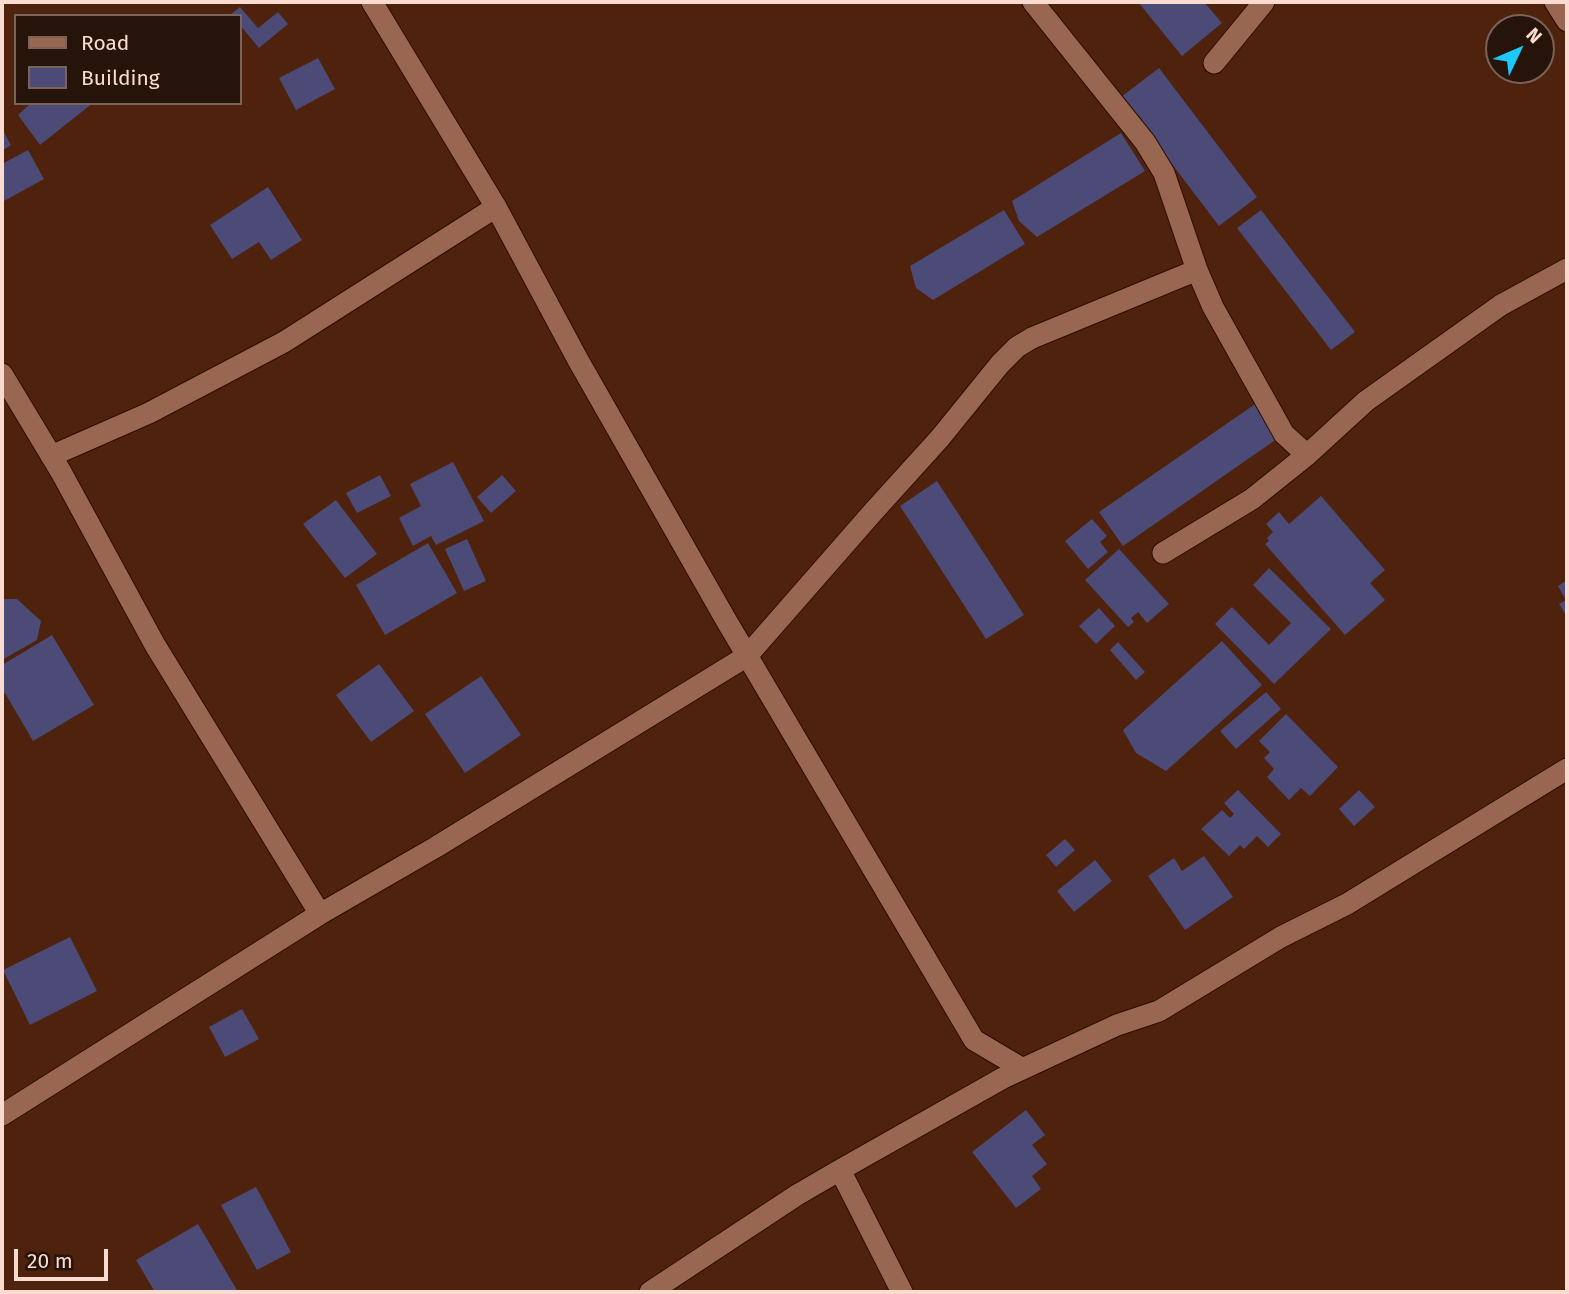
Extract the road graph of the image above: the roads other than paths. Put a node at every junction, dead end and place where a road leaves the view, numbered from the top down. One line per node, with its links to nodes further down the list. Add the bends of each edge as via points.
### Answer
1 (372, 2): 7 (street)
2 (1033, 2): 9 (street, via 1164,173)
3 (1264, 2): 6 (street)
4 (1555, 2): 5 (street)
5 (1567, 21)
6 (1214, 63)
7 (496, 207): 12 (street, via 284,342 149,413); 14 (street)
8 (1567, 269): 11 (street, via 1501,305 1366,401)
9 (1197, 270): 11 (street, via 1284,434); 14 (street, via 1017,347)
10 (2, 374): 12 (street)
11 (1307, 455): 13 (street, via 1252,499)
12 (51, 456): 16 (street, via 155,645)
13 (1163, 554)
14 (747, 656): 16 (street); 17 (street, via 974,1040)
15 (1567, 769): 17 (street, via 1347,904 1281,937 1159,1011)
16 (320, 914): 18 (street)
17 (1023, 1069): 19 (street)
18 (2, 1115)
19 (840, 1170): 20 (street); 21 (street)
20 (650, 1292)
21 (902, 1292)

